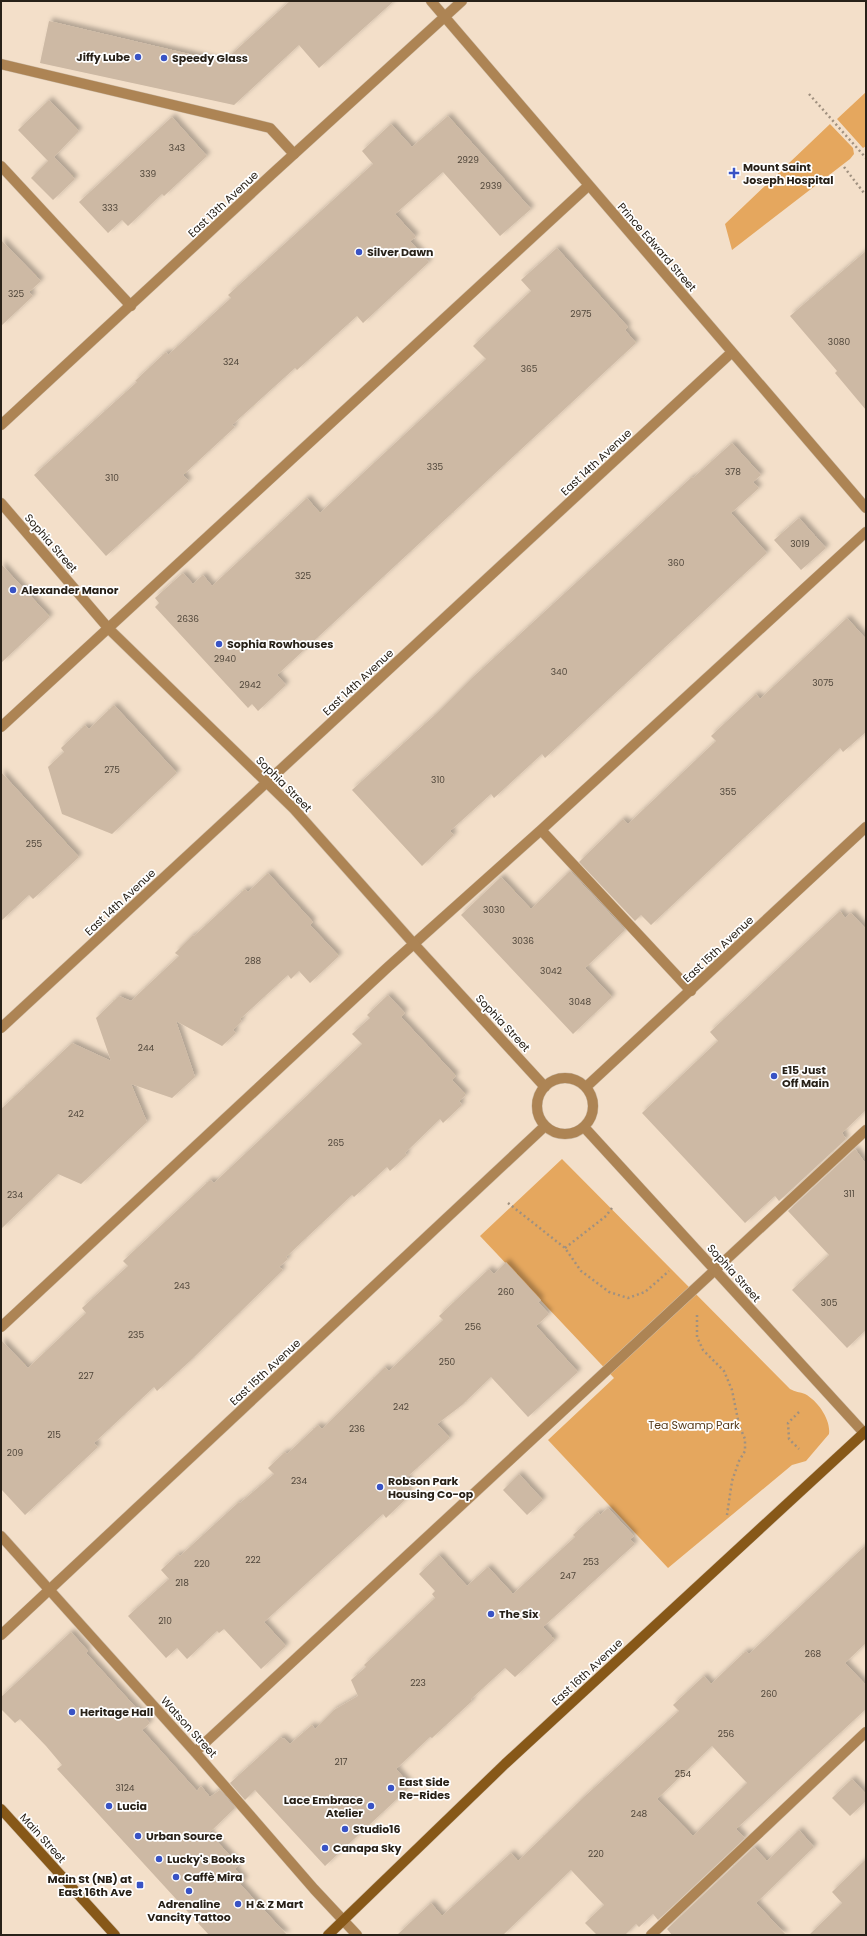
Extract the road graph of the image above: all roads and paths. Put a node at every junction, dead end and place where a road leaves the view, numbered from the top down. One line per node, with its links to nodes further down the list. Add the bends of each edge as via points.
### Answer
1 (431, 1): 3 (street, Prince Edward Street)
2 (462, 1): 3 (street, East 13th Avenue)
3 (445, 16): 6 (street, East 13th Avenue); 10 (street, Prince Edward Street)
4 (1, 64): 6 (street, via 270,128)
5 (808, 94): 7 (path)
6 (294, 154): 12 (street, East 13th Avenue)
7 (866, 158)
8 (1, 166): 12 (street)
9 (844, 167): 11 (path)
10 (588, 186): 13 (street, Prince Edward Street); 18 (street)
11 (864, 193)
12 (131, 306): 14 (street, East 13th Avenue)
13 (731, 353): 16 (street, Prince Edward Street); 20 (street, East 14th Avenue)
14 (1, 425)
15 (1, 503): 18 (street, Sophia Street)
16 (866, 508)
17 (866, 532): 22 (street)
18 (109, 629): 19 (street); 20 (street, Sophia Street)
19 (1, 727)
20 (267, 783): 23 (street, Sophia Street, via 294,809); 25 (street, East 14th Avenue)
21 (866, 827): 24 (street, East 15th Avenue)
22 (541, 830): 23 (street); 24 (street)
23 (414, 944): 26 (street, Sophia Street); 37 (street)
24 (691, 991): 27 (street, East 15th Avenue)
25 (1, 1028)
26 (545, 1086): 27 (street, via 552,1081 570,1079); 28 (street, via 537,1102 538,1115)
27 (586, 1088): 29 (street, via 591,1095 593,1112)
28 (545, 1126): 29 (street, via 560,1134 577,1132); 43 (street, East 15th Avenue)
29 (584, 1128): 34 (street, Sophia Street)
30 (866, 1130): 34 (street)
31 (508, 1203): 33 (path)
32 (612, 1208): 33 (path, via 606,1216)
33 (565, 1248): 35 (path, via 581,1271 609,1292 628,1298 645,1292)
34 (714, 1270): 39 (street, Sophia Street); 46 (street)
35 (669, 1271)
36 (698, 1309): 41 (path, via 697,1338 703,1350 724,1371 732,1390 739,1425 745,1439 745,1451 732,1481)
37 (1, 1327)
38 (799, 1412): 40 (path, via 788,1423 789,1439)
39 (865, 1433): 48 (street, East 16th Avenue, via 505,1764)
40 (800, 1449)
41 (727, 1515)
42 (1, 1536): 43 (street, Watson Street)
43 (49, 1590): 44 (street, East 15th Avenue); 46 (street, Watson Street)
44 (1, 1635)
45 (866, 1732): 52 (street)
46 (196, 1752): 48 (street, Watson Street)
47 (1, 1810): 49 (street, Main Street)
48 (343, 1920): 50 (street, East 16th Avenue); 51 (street, Watson Street)
49 (115, 1935)
50 (328, 1935)
51 (357, 1935)
52 (651, 1935)

